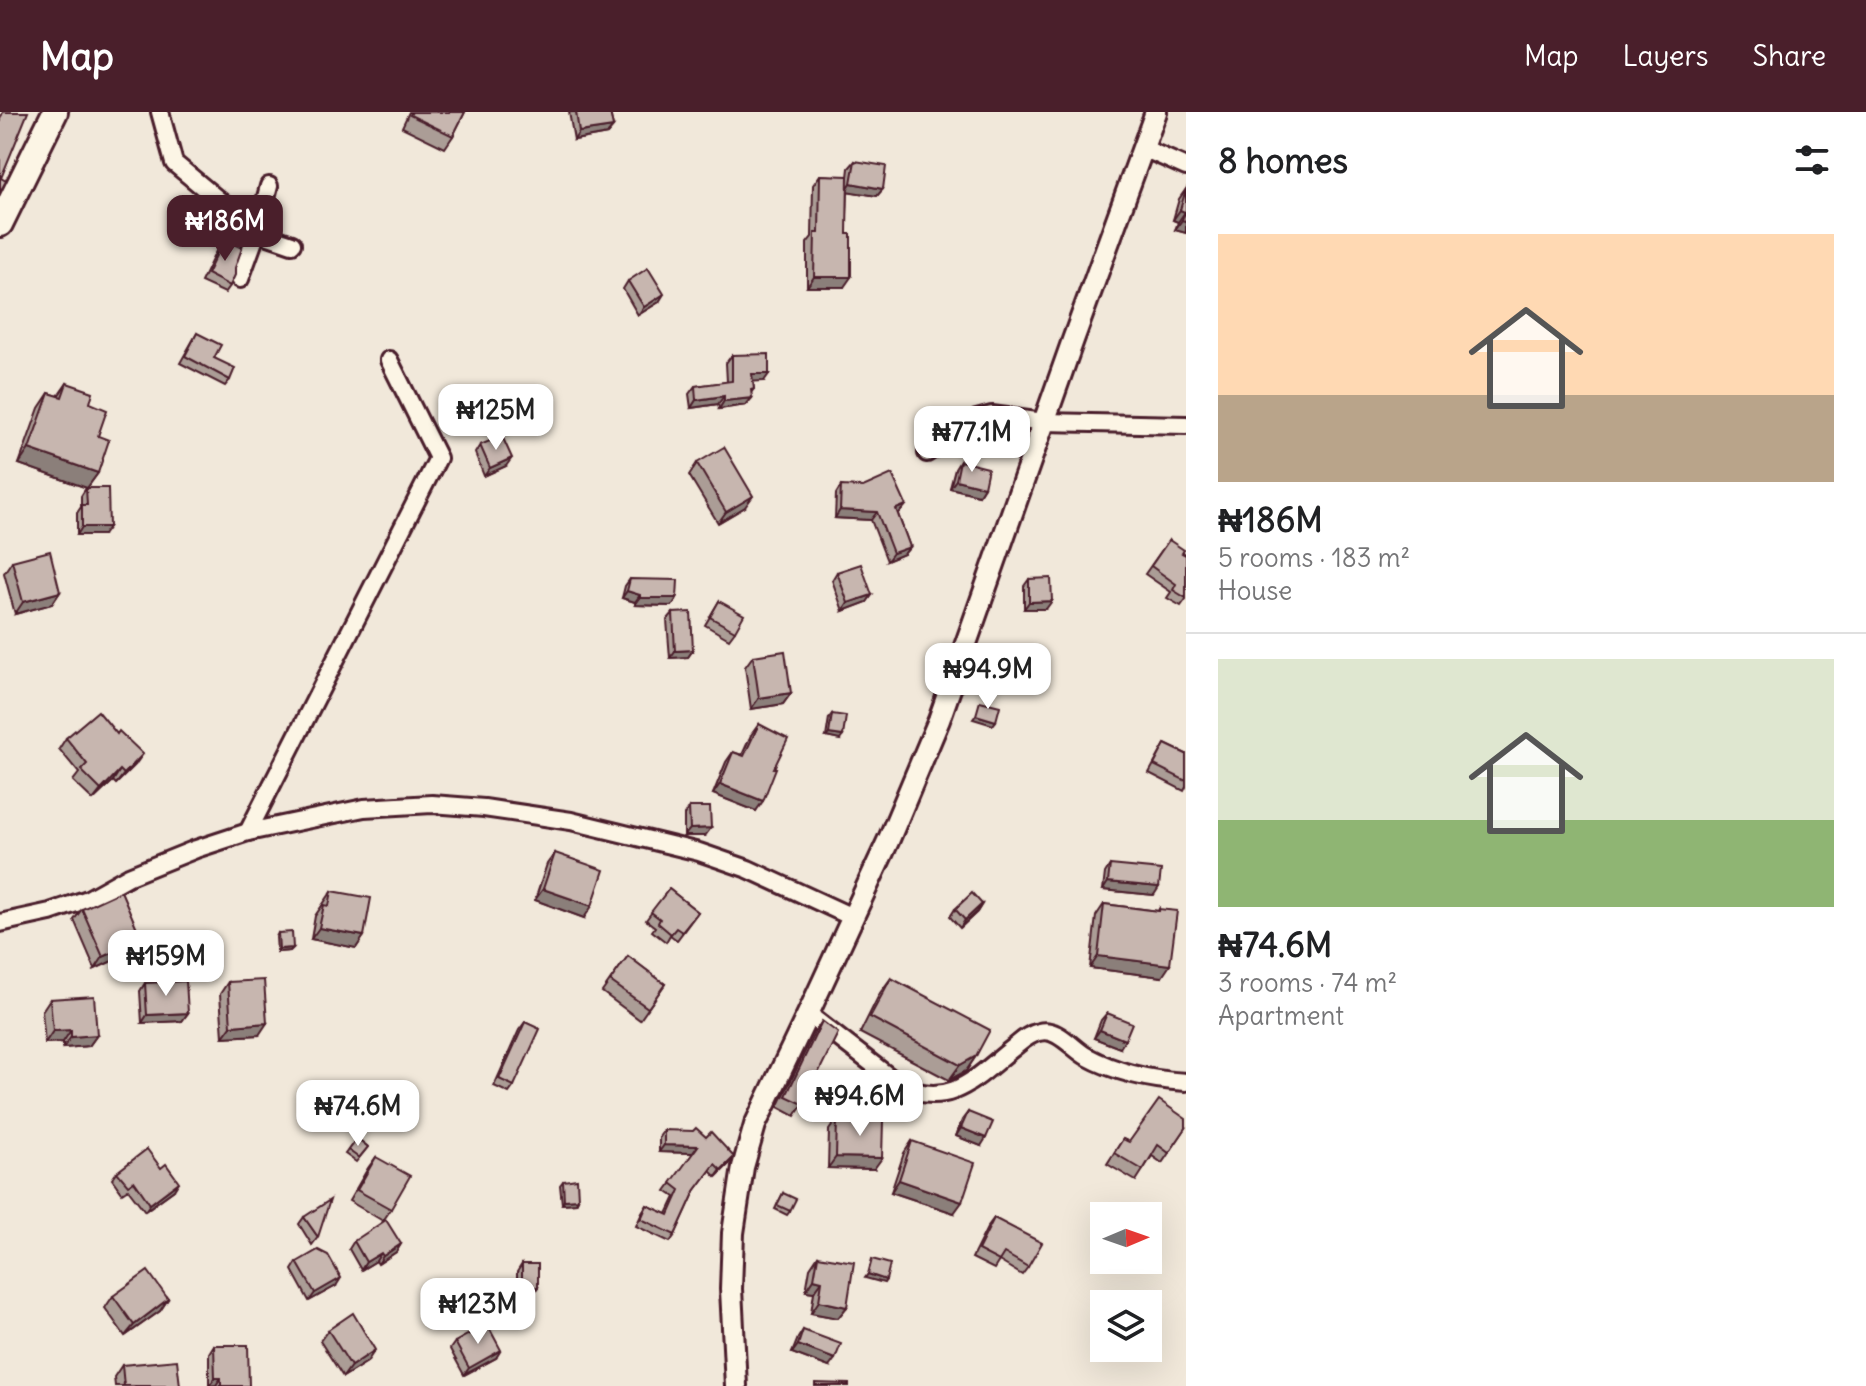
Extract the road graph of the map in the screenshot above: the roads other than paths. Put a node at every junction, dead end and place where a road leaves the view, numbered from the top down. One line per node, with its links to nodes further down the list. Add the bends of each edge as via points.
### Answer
1 (55, 112): 7 (main road)
2 (160, 112): 8 (street, via 174,163)
3 (1156, 112): 4 (street)
4 (1143, 148): 5 (street); 12 (street)
5 (1186, 167)
6 (269, 186): 8 (street)
7 (0, 224)
8 (257, 232): 9 (street); 10 (street)
9 (292, 244)
10 (240, 279)
11 (389, 360): 15 (street, via 438,458)
12 (1044, 422): 13 (street); 14 (street, via 992,415 977,419); 16 (street, via 939,720)
13 (1186, 425)
14 (927, 453)
15 (248, 832): 16 (street, via 364,808 484,808 571,821 699,852); 17 (street, via 129,876 88,899)
16 (852, 917): 18 (street)
17 (0, 923)
18 (808, 1014): 19 (street, via 917,1093 933,1095 966,1085 1028,1036 1046,1031 1101,1064 1138,1076); 20 (street, via 755,1125 743,1167 731,1289)
19 (1186, 1082)
20 (736, 1386)

